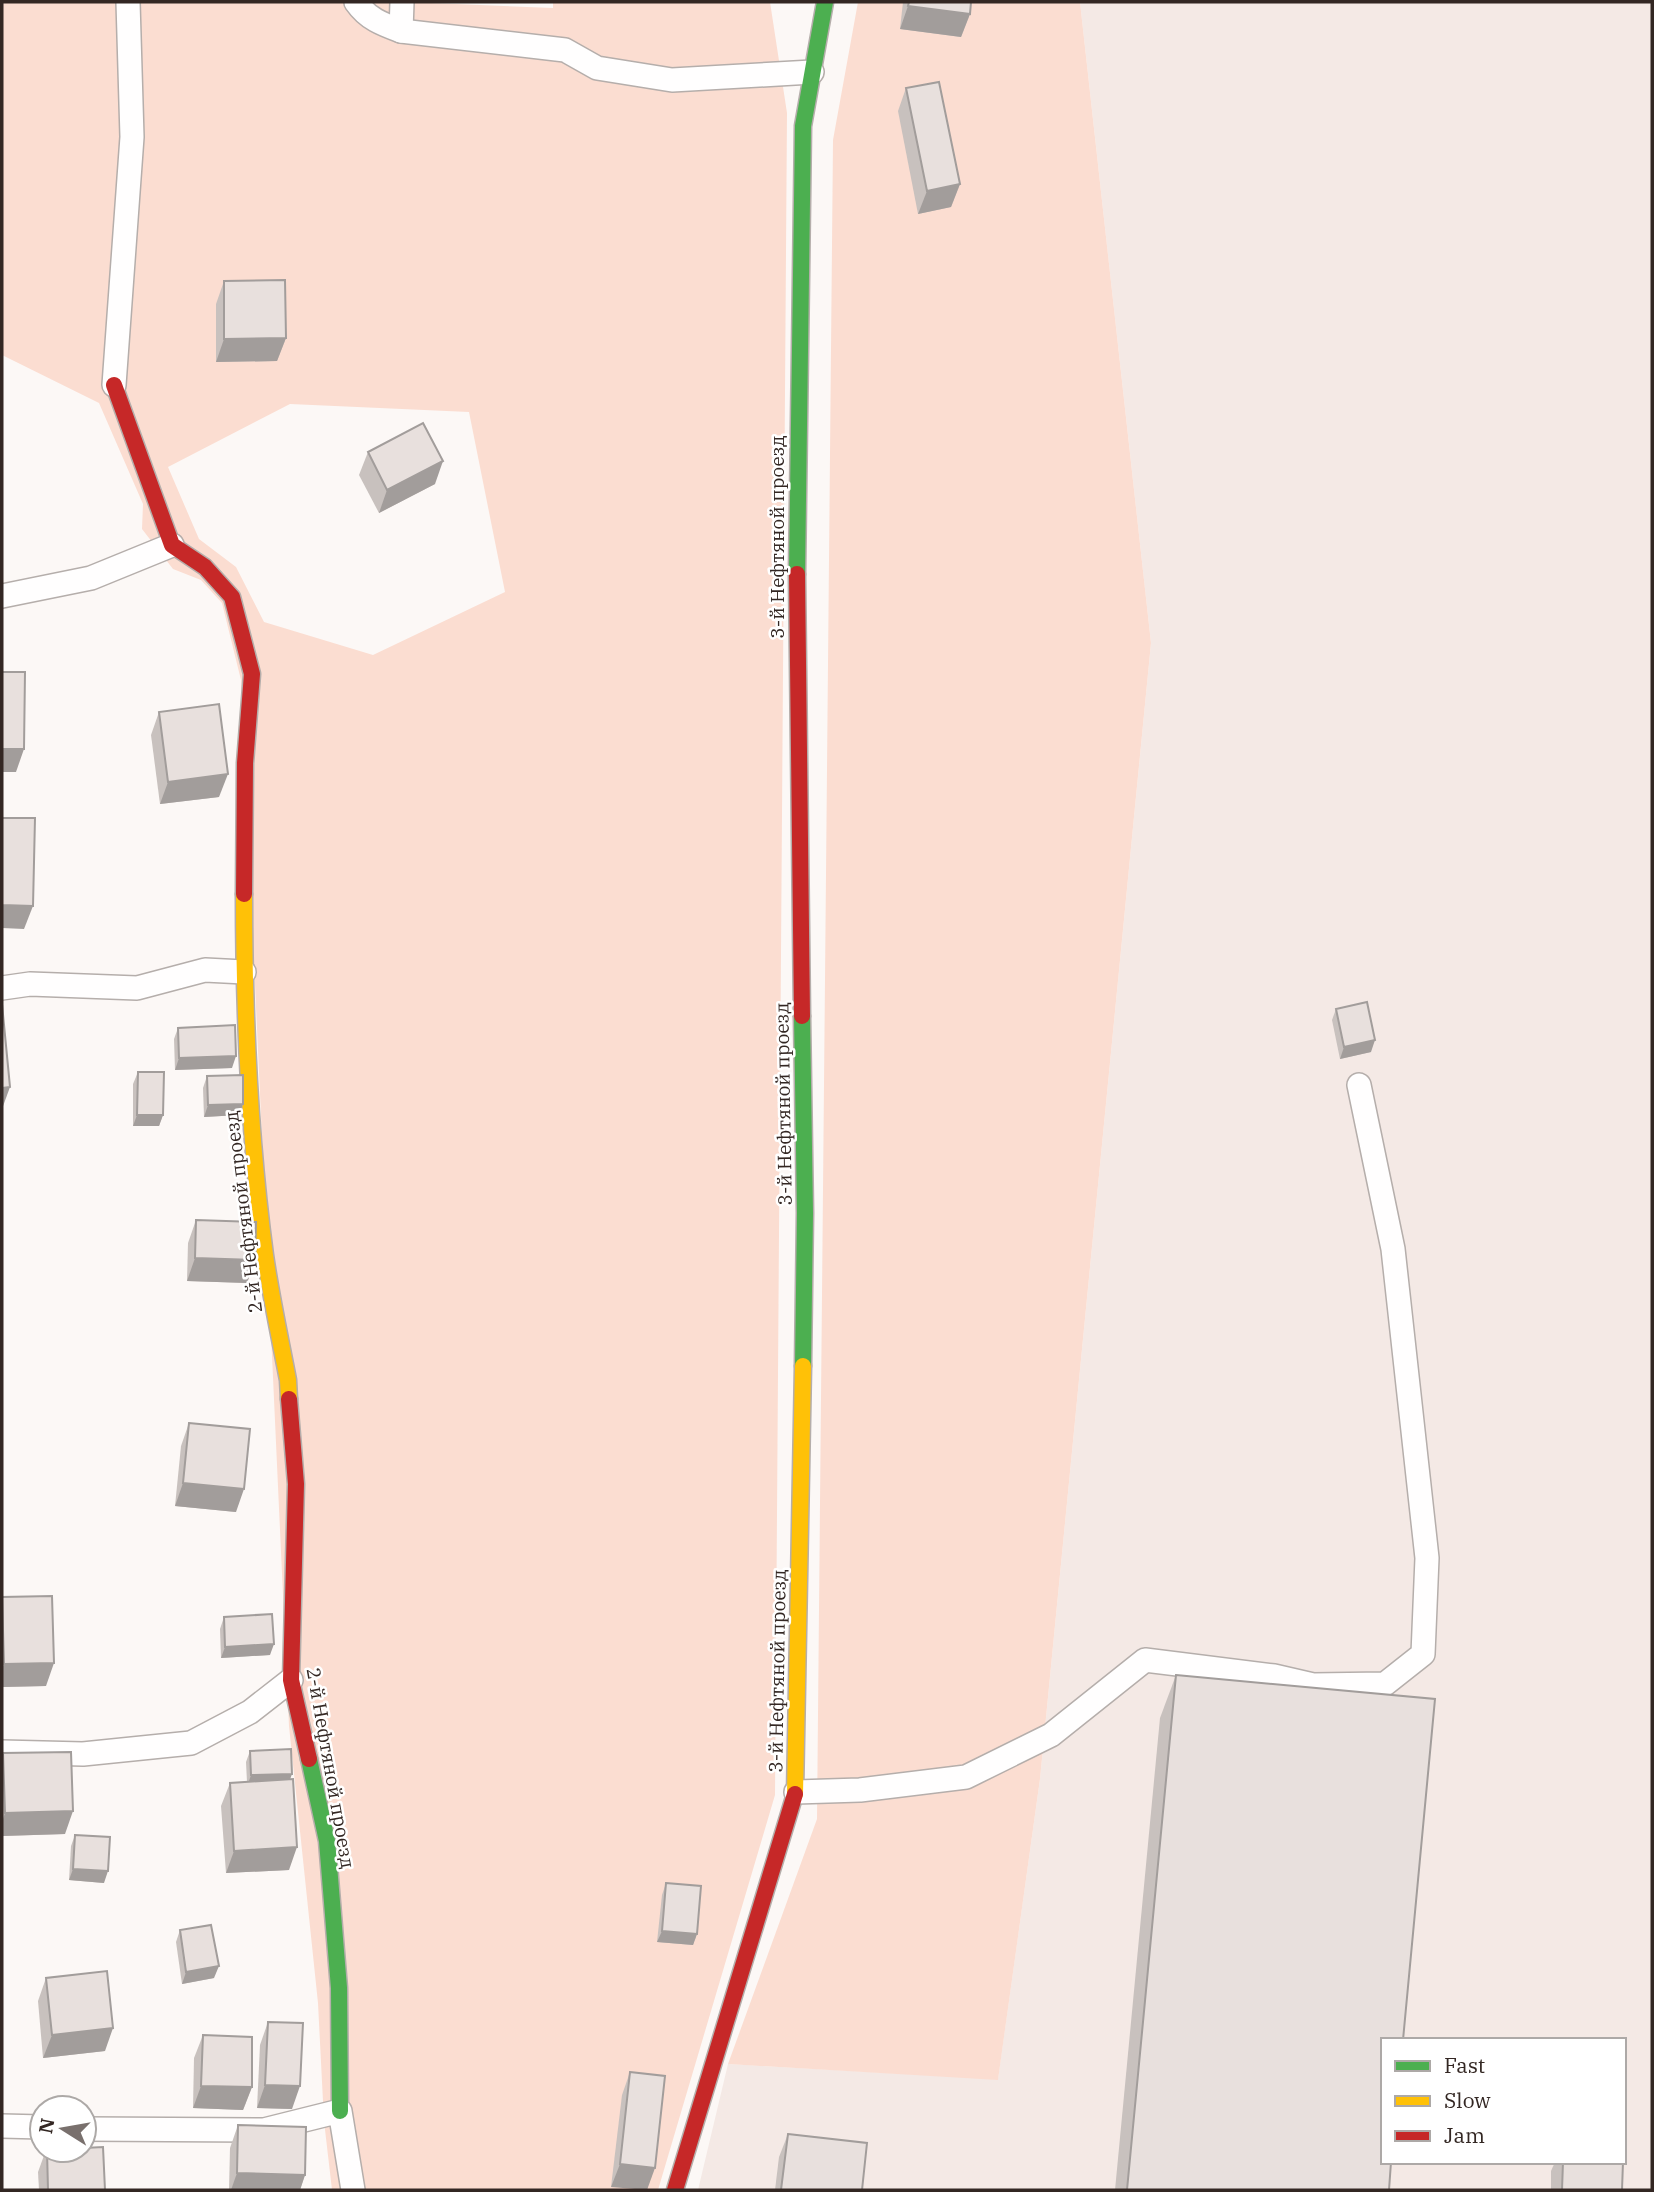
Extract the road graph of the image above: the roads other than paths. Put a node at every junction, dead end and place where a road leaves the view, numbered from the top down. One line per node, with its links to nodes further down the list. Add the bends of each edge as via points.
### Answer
1 (128, 2): 7 (lane, via 132,137)
2 (356, 2): 5 (lane, via 372,19)
3 (402, 2): 5 (lane)
4 (825, 2): 6 (street, 3-й Нефтяной проезд)
5 (401, 31): 6 (lane, via 565,50 597,68 672,80)
6 (813, 72): 15 (street, 3-й Нефтяной проезд, via 803,126 796,534 805,1213)
7 (114, 385): 8 (street)
8 (173, 545): 9 (lane, via 91,578); 10 (street, 2-й Нефтяной проезд, via 205,567 232,597 252,674 245,764)
9 (2, 596)
10 (244, 972): 11 (lane, via 205,970 137,988 30,984); 13 (street, 2-й Нефтяной проезд, via 265,1255 288,1380 296,1484)
11 (2, 988)
12 (1359, 1085): 15 (lane, via 1393,1249 1427,1558 1423,1654 1385,1684 1313,1685 1145,1660 1051,1735 966,1777 860,1790)
13 (291, 1680): 14 (lane, via 250,1713 191,1743 83,1754); 16 (street, 2-й Нефтяной проезд, via 327,1841 339,1988)
14 (2, 1752)
15 (796, 1792): 21 (street, 3-й Нефтяной проезд)
16 (340, 2111): 19 (lane, via 264,2130); 20 (lane)
17 (2, 2126): 18 (lane)
18 (28, 2127)
19 (98, 2129)
20 (353, 2190)
21 (675, 2190)

